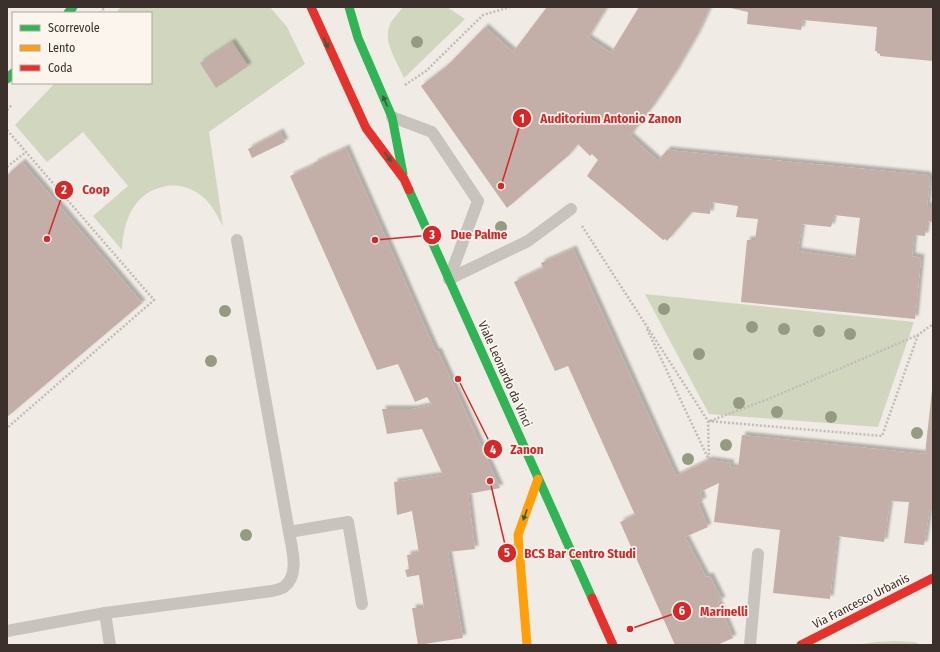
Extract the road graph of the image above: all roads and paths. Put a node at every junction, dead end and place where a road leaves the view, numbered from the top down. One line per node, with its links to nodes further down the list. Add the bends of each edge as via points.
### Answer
1 (311, 7): 11 (main road, one-way to 11, via 366,128)
2 (349, 7): 7 (main road, one-way to 2, via 358,38)
3 (497, 7): 5 (path)
4 (510, 7): 5 (path)
5 (500, 10): 6 (path, via 483,15 426,71)
6 (401, 87)
7 (392, 117): 11 (main road); 14 (lane, via 432,132 478,201)
8 (7, 130): 9 (path)
9 (26, 152): 10 (path); 19 (path, via 154,300)
10 (7, 167)
11 (404, 179): 14 (main road, Viale Leonardo da Vinci)
12 (571, 209): 14 (lane, via 528,241); 15 (path)
13 (237, 240): 21 (lane)
14 (449, 279): 20 (main road, Viale Leonardo da Vinci)
15 (641, 318): 18 (path); 18 (path, via 709,460)
16 (933, 324): 17 (path)
17 (918, 335): 18 (path, via 771,398); 18 (path, via 882,436)
18 (708, 421)
19 (7, 428)
20 (538, 479): 28 (main road, one-way to 28, via 518,536); 29 (main road, Viale Leonardo da Vinci)
21 (289, 532): 24 (lane, via 348,522); 25 (lane, via 293,574 283,588)
22 (758, 554): 30 (lane)
23 (933, 578): 31 (main road, Via Francesco Urbanis)
24 (362, 604)
25 (104, 613): 26 (lane); 27 (lane)
26 (7, 631)
27 (110, 645)
28 (527, 645)
29 (613, 645)
30 (750, 645)
31 (801, 645)

